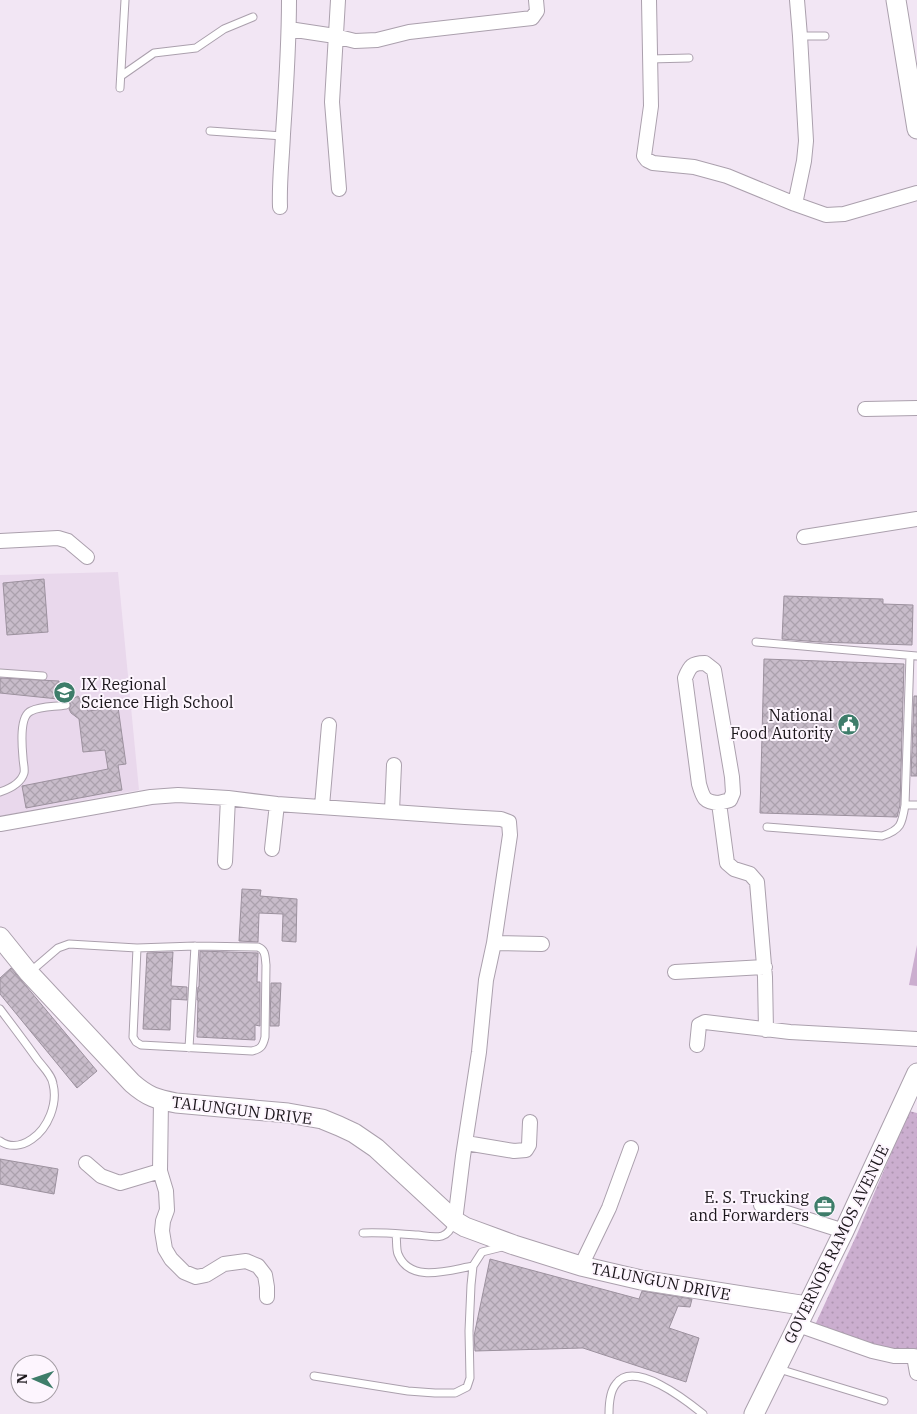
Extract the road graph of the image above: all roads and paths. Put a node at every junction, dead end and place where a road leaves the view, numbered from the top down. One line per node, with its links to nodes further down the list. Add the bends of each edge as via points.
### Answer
1 (125, 0): 15 (lane)
2 (289, 0): 9 (street)
3 (338, 0): 10 (street)
4 (536, 0): 10 (street, via 537,11 532,18 523,20 410,32 377,40 354,41)
5 (649, 0): 13 (street)
6 (796, 0): 11 (street)
7 (896, 0): 17 (street)
8 (253, 17): 15 (lane, via 224,29 196,48 154,53)
9 (289, 29): 10 (street); 19 (street)
10 (335, 36): 20 (street, via 332,102)
11 (800, 36): 12 (lane); 22 (street, via 806,141)
12 (825, 36)
13 (650, 58): 14 (lane); 22 (street, via 651,106 644,156 647,160 727,176)
14 (689, 58)
15 (121, 76): 16 (lane)
16 (120, 88)
17 (917, 128)
18 (210, 131): 19 (lane)
19 (283, 136): 23 (street)
20 (339, 189)
21 (917, 193): 22 (street, via 836,215 826,215)
22 (795, 204)
23 (280, 207)
24 (917, 408): 25 (street)
25 (864, 410)
26 (917, 519): 27 (street)
27 (804, 538)
28 (0, 541): 29 (street, via 58,538 68,540)
29 (87, 557)
30 (756, 642): 31 (lane)
31 (913, 656): 41 (lane)
32 (0, 673): 33 (lane)
33 (43, 676)
34 (66, 705): 37 (lane, via 31,711 26,715 22,742 24,773 18,782)
35 (328, 725): 43 (street)
36 (394, 765): 44 (street)
37 (0, 792)
38 (228, 798): 40 (street); 45 (street, via 151,797); 48 (street)
39 (719, 803): 39 (street, via 703,797 699,784 685,678 695,663 706,663 714,670 732,777 730,800); 54 (street, via 727,863 750,874 757,882)
40 (278, 804): 43 (street); 47 (street)
41 (905, 804): 42 (lane); 46 (lane, via 898,827 882,836)
42 (917, 805)
43 (322, 806): 44 (street)
44 (392, 811): 49 (street, via 508,822 510,835)
45 (0, 824)
46 (767, 827)
47 (272, 849)
48 (225, 862)
49 (494, 943): 50 (street); 66 (street, via 486,980)
50 (542, 944)
51 (195, 946): 53 (lane); 61 (lane); 61 (lane, via 258,948 265,953 265,1037 264,1044 252,1051)
52 (5, 947): 56 (street, TALUNGUN DRIVE)
53 (137, 948): 56 (lane, via 69,944 58,948); 61 (lane, via 133,1037 141,1045)
54 (765, 967): 55 (street); 58 (street)
55 (675, 972)
56 (29, 973): 63 (street, TALUNGUN DRIVE, via 132,1083 145,1094)
57 (0, 1009): 65 (lane, via 54,1084 54,1104 40,1134 26,1143 12,1146)
58 (766, 1030): 59 (street); 60 (street, via 705,1022 699,1025)
59 (917, 1039)
60 (697, 1045)
61 (188, 1048)
62 (917, 1073): 72 (street, GOVERNOR RAMOS AVENUE)
63 (161, 1100): 69 (street); 71 (street, TALUNGUN DRIVE, via 288,1112 339,1126 376,1148)
64 (530, 1122): 66 (street, via 526,1150)
65 (0, 1141)
66 (466, 1143): 71 (street)
67 (631, 1148): 77 (street, via 609,1208)
68 (86, 1163): 69 (street, via 101,1176 120,1183)
69 (160, 1171): 78 (street, via 167,1210 162,1231 165,1249 172,1259 184,1272 196,1277 224,1264 246,1261 258,1266 265,1275)
70 (761, 1205): 72 (street)
71 (455, 1221): 74 (lane, via 443,1236); 75 (street, TALUNGUN DRIVE)
72 (844, 1230): 79 (street, GOVERNOR RAMOS AVENUE)
73 (363, 1233): 74 (lane)
74 (396, 1235): 76 (lane, via 398,1254 414,1271 430,1274)
75 (514, 1245): 76 (lane, via 482,1252); 77 (street, TALUNGUN DRIVE)
76 (473, 1266): 84 (lane, via 468,1387 455,1393 435,1393)
77 (581, 1266): 79 (street, TALUNGUN DRIVE, via 641,1280)
78 (267, 1297)
79 (807, 1306): 80 (street, GOVERNOR RAMOS AVENUE)
80 (798, 1325): 81 (street, via 872,1351); 82 (street, GOVERNOR RAMOS AVENUE)
81 (915, 1356): 83 (street)
82 (776, 1368): 85 (lane); 88 (street, GOVERNOR RAMOS AVENUE)
83 (917, 1374)
84 (314, 1376)
85 (884, 1400)
86 (609, 1414): 87 (lane, via 616,1384 631,1376 669,1389)
87 (703, 1414)
88 (754, 1414)

